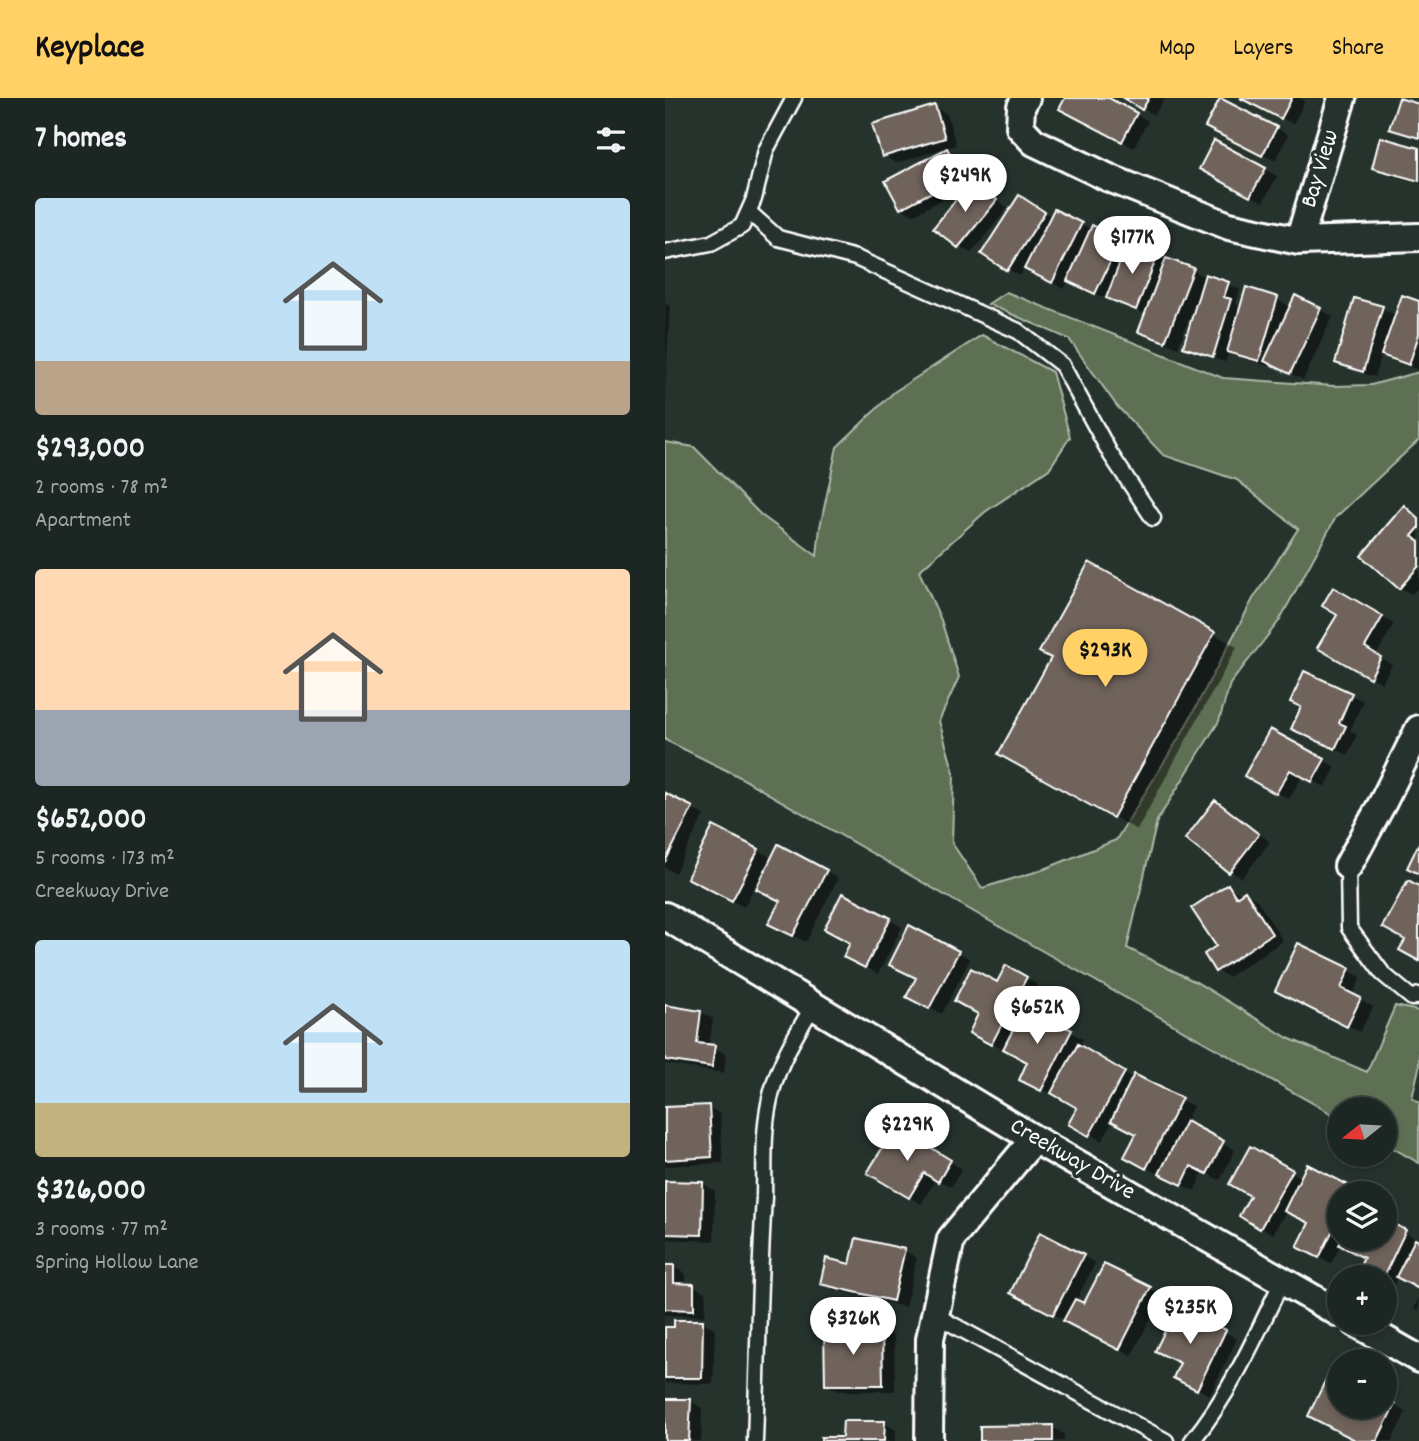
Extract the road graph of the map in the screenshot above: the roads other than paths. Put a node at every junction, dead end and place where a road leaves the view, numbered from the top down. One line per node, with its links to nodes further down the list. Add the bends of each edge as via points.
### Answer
1 (794, 98): 4 (lane, via 766,150)
2 (1026, 98): 6 (street, via 1020,127 1034,142 1229,226)
3 (1342, 98): 6 (street, Bay View)
4 (749, 212): 7 (lane, via 742,226 711,243); 8 (lane, via 778,238 856,258 1018,331 1062,365 1111,455)
5 (1419, 237): 6 (street)
6 (1299, 241)
7 (665, 253)
8 (1153, 518)
9 (1419, 729): 10 (street)
10 (1348, 866): 12 (lane, via 1349,928 1383,974 1412,998)
11 (665, 916): 13 (street, Creekway Drive)
12 (1419, 995)
13 (813, 1006): 14 (street, Creekway Drive); 20 (lane, via 786,1053 772,1091 763,1140)
14 (1034, 1139): 15 (street, Creekway Drive); 17 (street, via 951,1239)
15 (1282, 1281): 16 (street, Creekway Drive); 23 (lane, via 1248,1353)
16 (1327, 1306)
17 (935, 1315): 21 (street, via 930,1339); 22 (lane)
18 (1377, 1335): 19 (street)
19 (1419, 1359)
20 (755, 1441)
21 (929, 1441)
22 (1166, 1441)
23 (1192, 1441)

